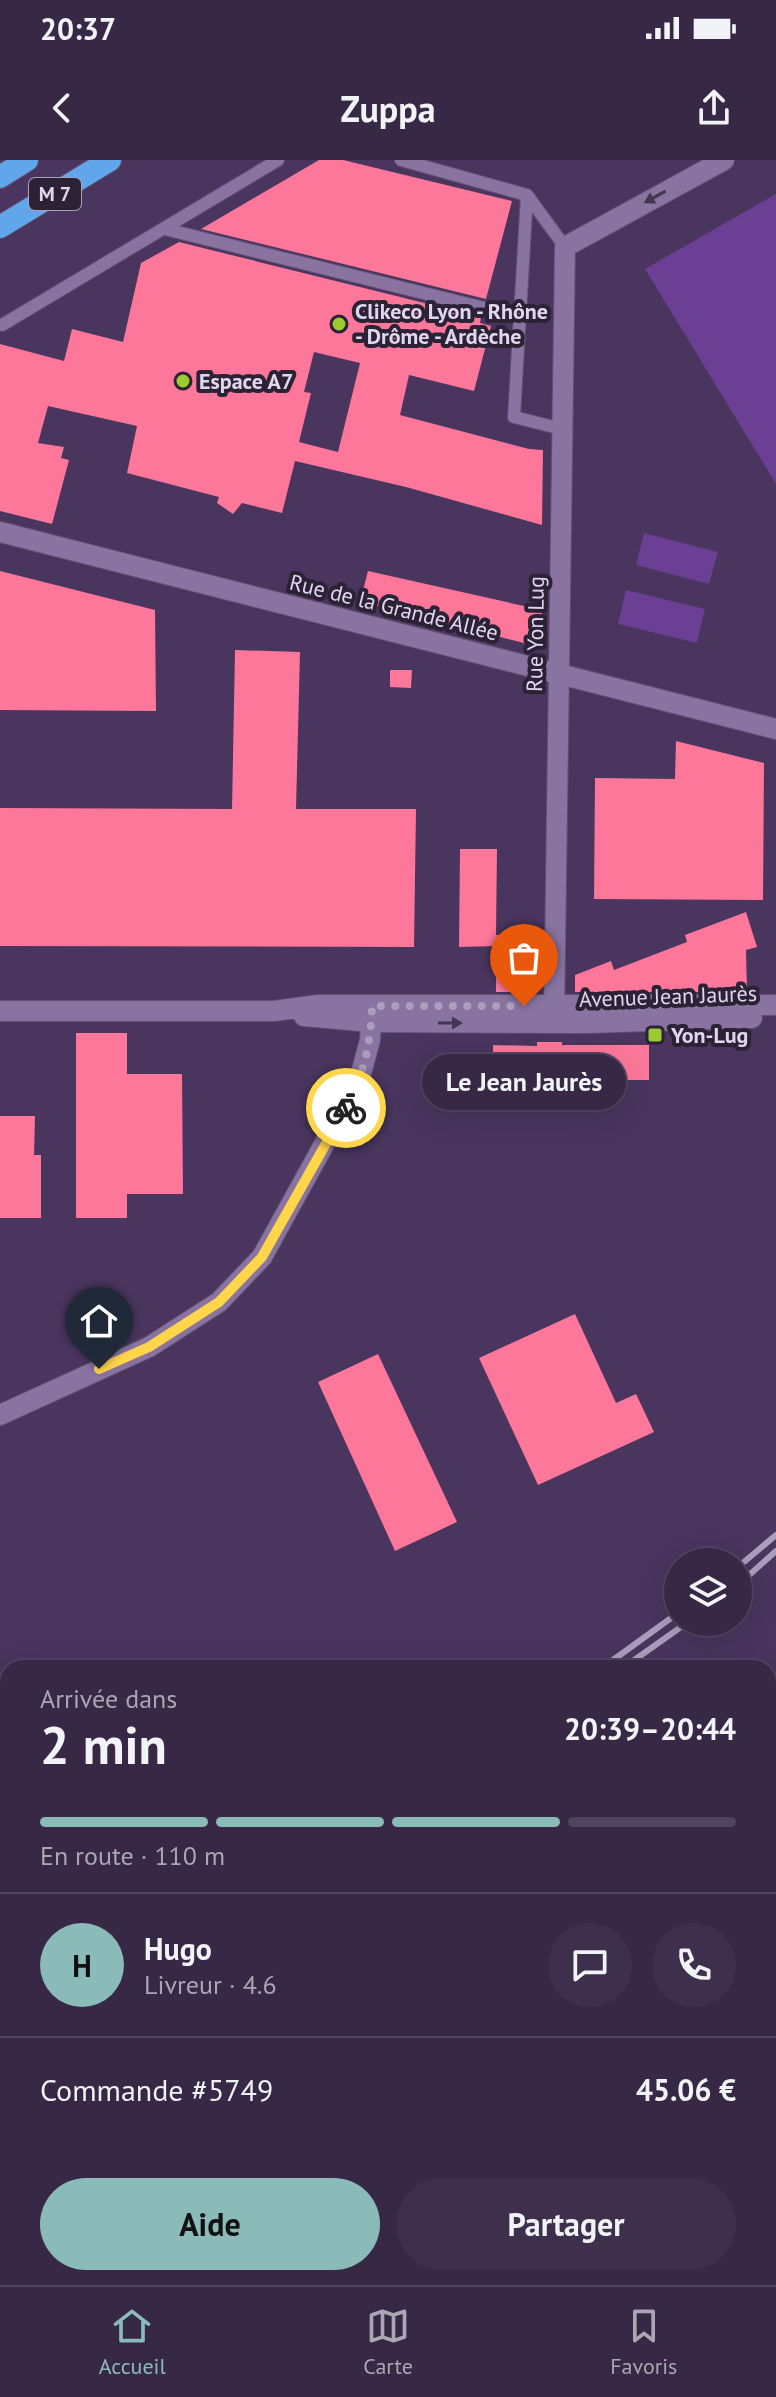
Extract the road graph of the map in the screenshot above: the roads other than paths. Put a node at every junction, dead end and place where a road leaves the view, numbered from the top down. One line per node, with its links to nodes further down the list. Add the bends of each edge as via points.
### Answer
1 (27, 160): 6 (highway, M 7)
2 (110, 160): 8 (highway, M 7)
3 (278, 160): 9 (lane)
4 (401, 160): 7 (lane)
5 (724, 160): 10 (street, one-way to 10)
6 (0, 177)
7 (527, 195): 10 (lane); 11 (lane)
8 (0, 227)
9 (165, 229): 11 (lane); 12 (lane)
10 (565, 247): 13 (street, Rue Yon Lug)
11 (520, 317): 13 (lane, via 514,417)
12 (2, 325)
13 (562, 429): 15 (street, Rue Yon Lug)
14 (0, 532): 15 (street, Rue de la Grande Allée)
15 (559, 674): 16 (street, Rue de la Grande Allée); 20 (street, Rue Yon Lug)
16 (776, 729)
17 (776, 1005): 20 (street, Avenue Jean Jaurès)
18 (0, 1011): 19 (street, Avenue Jean Jaurès, via 274,1011 318,1005)
19 (372, 1014): 20 (street, Avenue Jean Jaurès); 22 (street, via 367,1058 348,1102 252,1268 219,1302 149,1347)
20 (554, 1014): 21 (street, Avenue Jean Jaurès)
21 (776, 1017)
22 (0, 1415)

